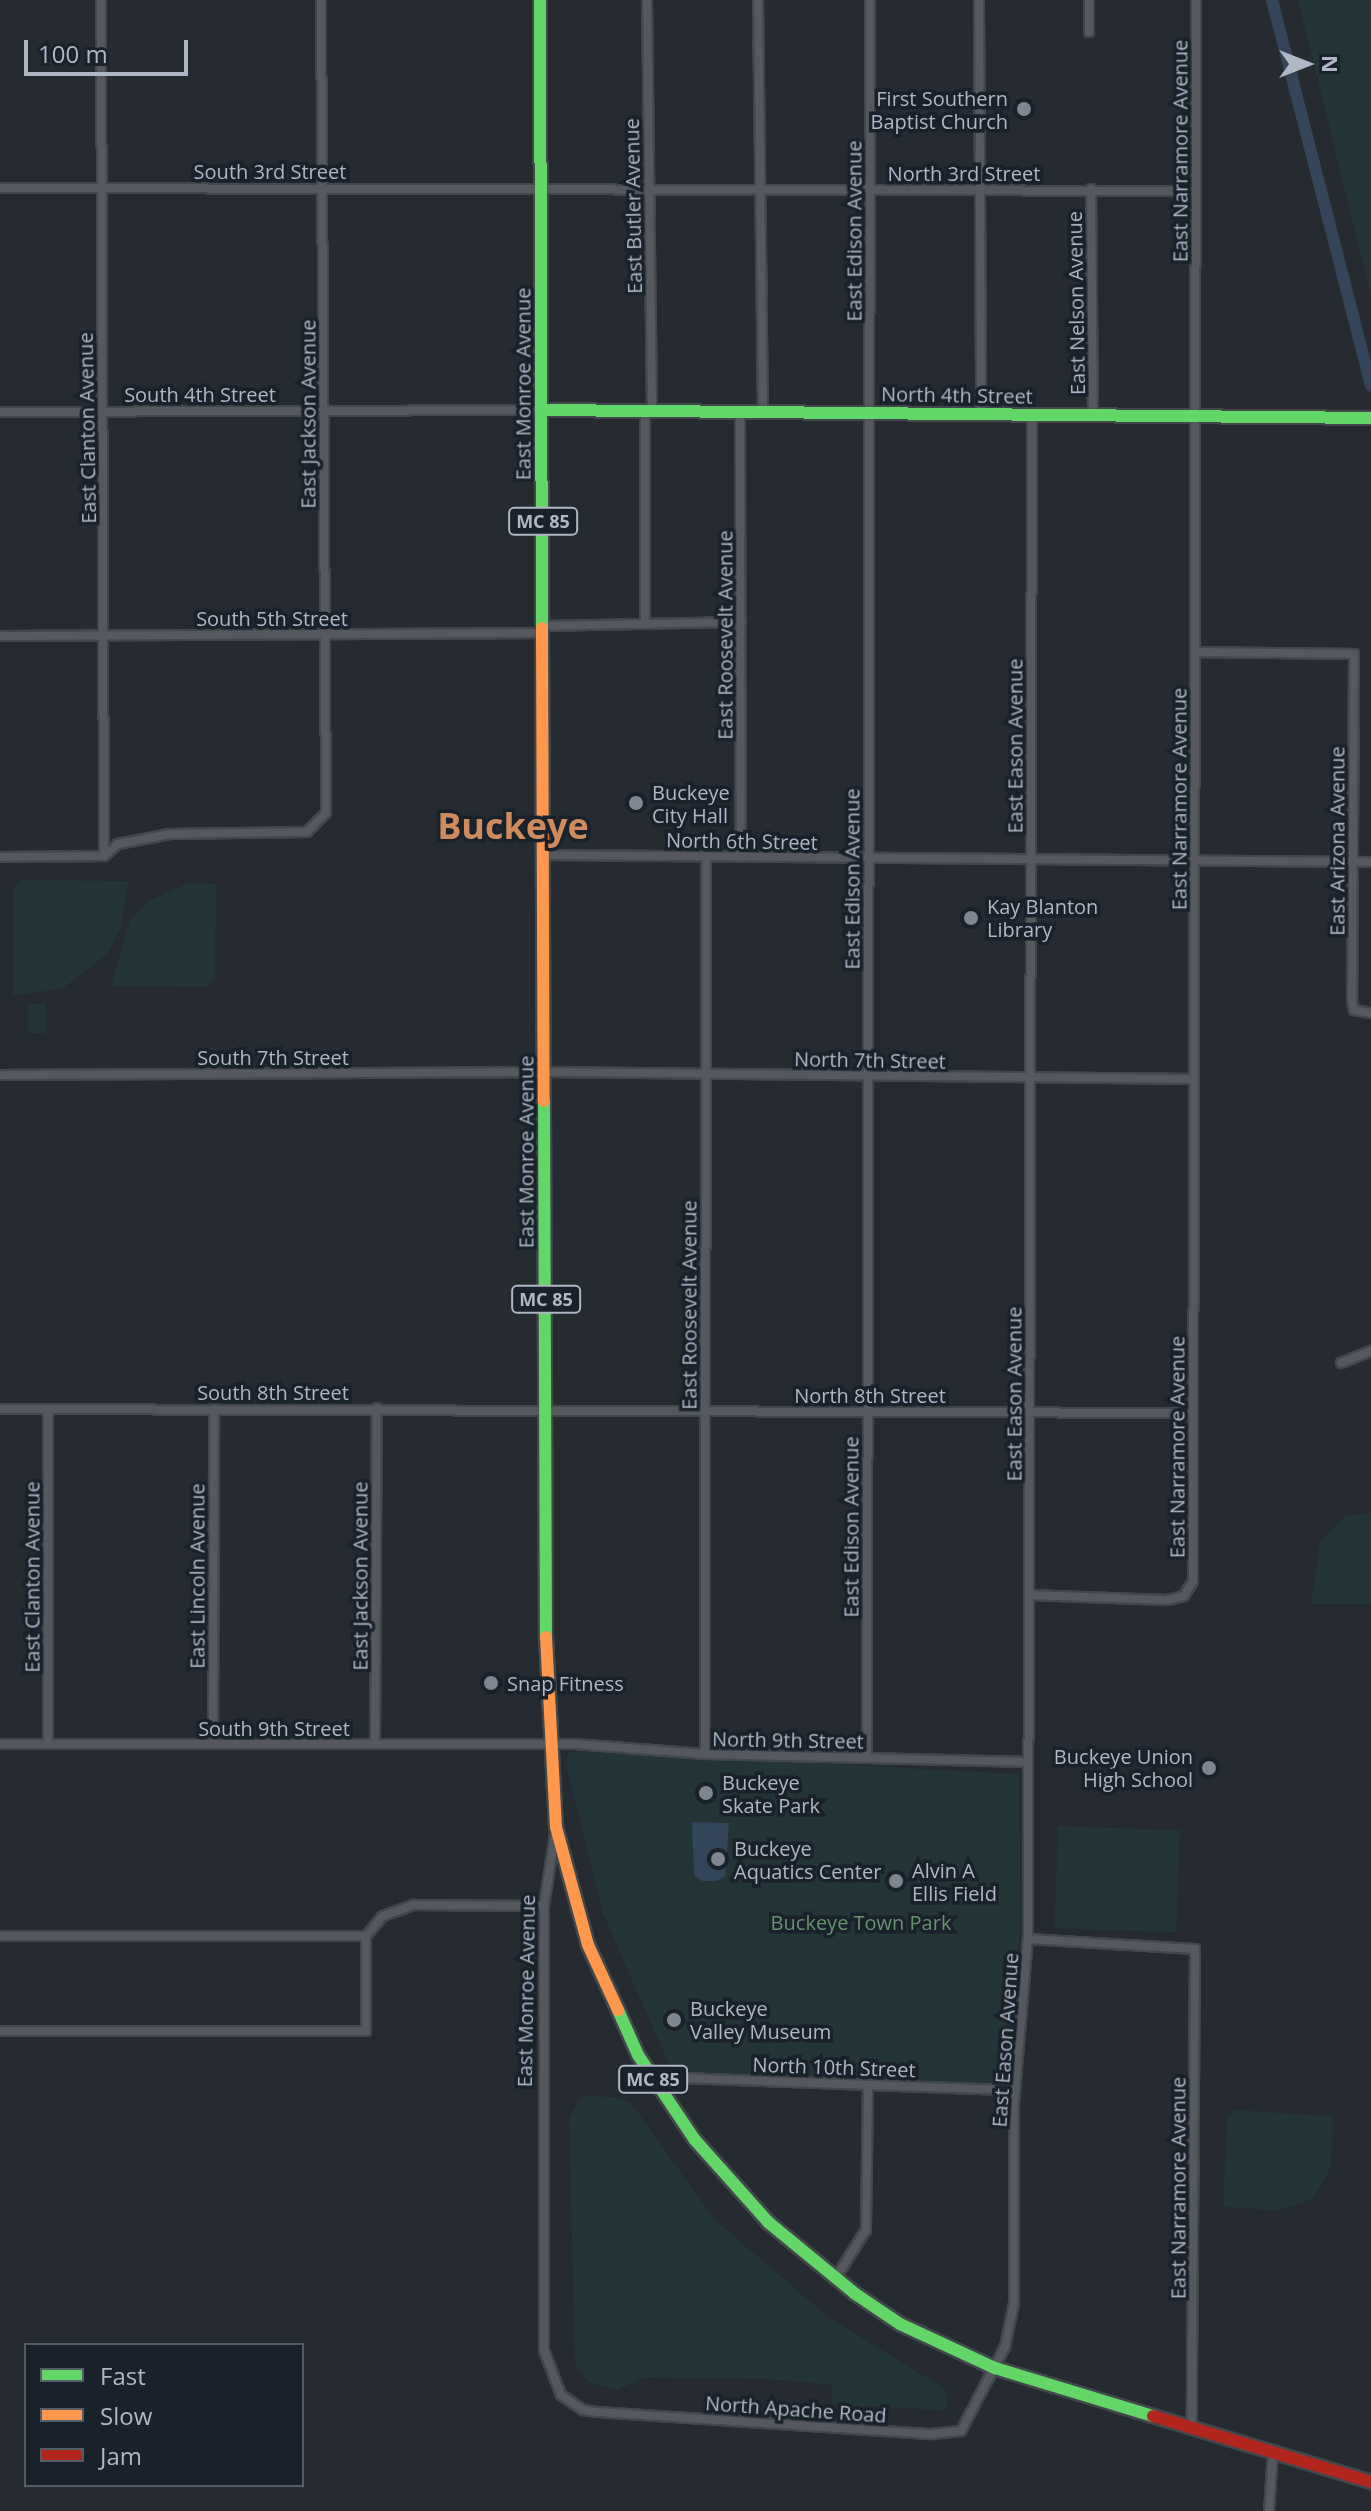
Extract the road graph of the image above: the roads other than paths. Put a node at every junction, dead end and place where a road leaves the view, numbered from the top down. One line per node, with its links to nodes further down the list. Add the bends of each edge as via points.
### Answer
1 (101, 0): 12 (street, East Clanton Avenue)
2 (321, 0): 13 (street, East Jackson Avenue)
3 (540, 0): 11 (main road, East Monroe Avenue / MC 85)
4 (647, 0): 14 (street, East Butler Avenue)
5 (758, 0): 16 (street)
6 (870, 0): 17 (street, East Edison Avenue)
7 (979, 0): 18 (street)
8 (1089, 0): 10 (street)
9 (1196, 0): 20 (street, East Narramore Avenue)
10 (1089, 32)
11 (541, 186): 13 (street, South 3rd Street); 14 (street, North 3rd Street); 22 (main road, East Monroe Avenue / MC 85)
12 (101, 187): 13 (street, South 3rd Street); 15 (street, South 3rd Street); 21 (street, East Clanton Avenue)
13 (322, 187): 23 (street, East Jackson Avenue)
14 (648, 187): 16 (street, North 3rd Street); 24 (street, East Butler Avenue)
15 (0, 188)
16 (760, 188): 17 (street, North 3rd Street); 27 (street)
17 (869, 188): 18 (street, North 3rd Street); 28 (street, East Edison Avenue)
18 (980, 189): 19 (street, North 3rd Street); 29 (street)
19 (1091, 189): 20 (street, North 3rd Street); 31 (street, East Nelson Avenue)
20 (1195, 191): 32 (street, East Narramore Avenue)
21 (103, 410): 23 (street, South 4th Street); 25 (street, South 4th Street); 38 (street, East Clanton Avenue)
22 (543, 410): 23 (street, South 4th Street); 24 (main road, North 4th Street); 36 (main road, East Monroe Avenue / MC 85)
23 (323, 411): 37 (street, East Jackson Avenue)
24 (648, 411): 26 (main road, North 4th Street); 35 (street, East Butler Avenue)
25 (0, 412)
26 (740, 412): 27 (main road, North 4th Street); 34 (street, East Roosevelt Avenue)
27 (763, 412): 28 (main road, North 4th Street)
28 (869, 414): 29 (main road, North 4th Street); 46 (street, East Edison Avenue)
29 (981, 415): 30 (main road, North 4th Street)
30 (1032, 416): 31 (main road, North 4th Street); 47 (street, East Eason Avenue)
31 (1093, 417): 32 (main road, North 4th Street)
32 (1197, 418): 33 (main road, North 4th Street); 40 (street, East Narramore Avenue)
33 (1370, 418)
34 (741, 622): 35 (street, South 5th Street); 45 (street, East Roosevelt Avenue)
35 (645, 624): 36 (street, South 5th Street)
36 (544, 629): 37 (street, South 5th Street); 41 (main road, East Monroe Avenue / MC 85)
37 (326, 634): 38 (street, South 5th Street); 42 (street, East Jackson Avenue, via 327,801 319,825 307,832 170,834 118,844)
38 (106, 635): 39 (street, South 5th Street); 42 (street, East Clanton Avenue)
39 (0, 636)
40 (1195, 652): 48 (street, East Narramore Avenue); 49 (street, East Arizona Avenue, via 1354,654)
41 (544, 855): 44 (street, North 6th Street); 52 (main road, East Monroe Avenue / MC 85)
42 (104, 856): 43 (street)
43 (0, 857)
44 (706, 857): 45 (street, North 6th Street); 53 (street, East Roosevelt Avenue)
45 (741, 857): 46 (street, North 6th Street)
46 (868, 859): 47 (street, North 6th Street); 55 (street, East Edison Avenue)
47 (1031, 859): 48 (street, North 6th Street); 56 (street, East Eason Avenue)
48 (1194, 860): 49 (street, North 6th Street); 57 (street, East Narramore Avenue)
49 (1353, 861): 50 (street, North 6th Street); 51 (street, East Arizona Avenue, via 1353,1006)
50 (1371, 862)
51 (1371, 1013)
52 (546, 1072): 53 (street, North 7th Street); 54 (street, South 7th Street); 61 (main road, East Monroe Avenue / MC 85)
53 (706, 1074): 55 (street, North 7th Street); 65 (street, East Roosevelt Avenue)
54 (0, 1075)
55 (868, 1076): 56 (street, North 7th Street); 66 (street, East Edison Avenue)
56 (1030, 1077): 57 (street, North 7th Street); 67 (street, East Eason Avenue)
57 (1193, 1079): 68 (street, East Narramore Avenue)
58 (1371, 1351): 59 (street)
59 (1341, 1363)
60 (377, 1408): 61 (street, South 8th Street); 64 (street, South 8th Street); 73 (street, East Jackson Avenue)
61 (546, 1408): 65 (street, North 8th Street); 74 (main road, East Monroe Avenue / MC 85)
62 (0, 1409): 63 (street, South 8th Street)
63 (48, 1409): 64 (street, South 8th Street); 71 (street, East Clanton Avenue)
64 (214, 1409): 72 (street, East Lincoln Avenue)
65 (705, 1410): 66 (street, North 8th Street); 75 (street, East Roosevelt Avenue)
66 (868, 1412): 67 (street, North 8th Street); 76 (street, East Edison Avenue)
67 (1030, 1412): 68 (street, North 8th Street); 69 (street, East Eason Avenue)
68 (1193, 1413): 69 (street, East Narramore Avenue, via 1193,1581 1184,1596 1167,1600)
69 (1029, 1595): 77 (street, East Eason Avenue)
70 (0, 1744): 71 (street, South 9th Street)
71 (48, 1744): 72 (street, South 9th Street)
72 (213, 1744): 73 (street, South 9th Street)
73 (375, 1744): 74 (street, South 9th Street)
74 (547, 1744): 75 (street, North 9th Street); 78 (main road, East Monroe Avenue / MC 85)
75 (705, 1754): 76 (street, North 9th Street)
76 (867, 1758): 77 (street, North 9th Street)
77 (1028, 1762): 82 (street, East Eason Avenue)
78 (556, 1827): 79 (street, East Monroe Avenue); 84 (main road, MC 85, via 596,1966)
79 (544, 1906): 81 (street, via 414,1905 383,1916); 89 (street, East Monroe Avenue, via 544,2350)
80 (0, 1936): 81 (street)
81 (366, 1936): 83 (street, via 366,2031)
82 (1028, 1939): 86 (street, East Eason Avenue); 90 (street, East Narramore Avenue, via 1195,1949)
83 (0, 2031)
84 (652, 2077): 85 (street, North 10th Street); 87 (main road, MC 85, via 746,2200)
85 (868, 2085): 86 (street, North 10th Street); 87 (street, via 866,2230)
86 (1015, 2090): 88 (street, East Eason Avenue, via 1014,2303)
87 (834, 2279): 88 (main road, MC 85, via 900,2324)
88 (995, 2368): 89 (street, North Apache Road, via 969,2422 961,2431 946,2434 598,2412 583,2410); 90 (main road, MC 85)
89 (561, 2395)
90 (1192, 2427): 91 (main road, MC 85)
91 (1273, 2450): 92 (main road, MC 85); 93 (street)
92 (1371, 2482)
93 (1269, 2511)

